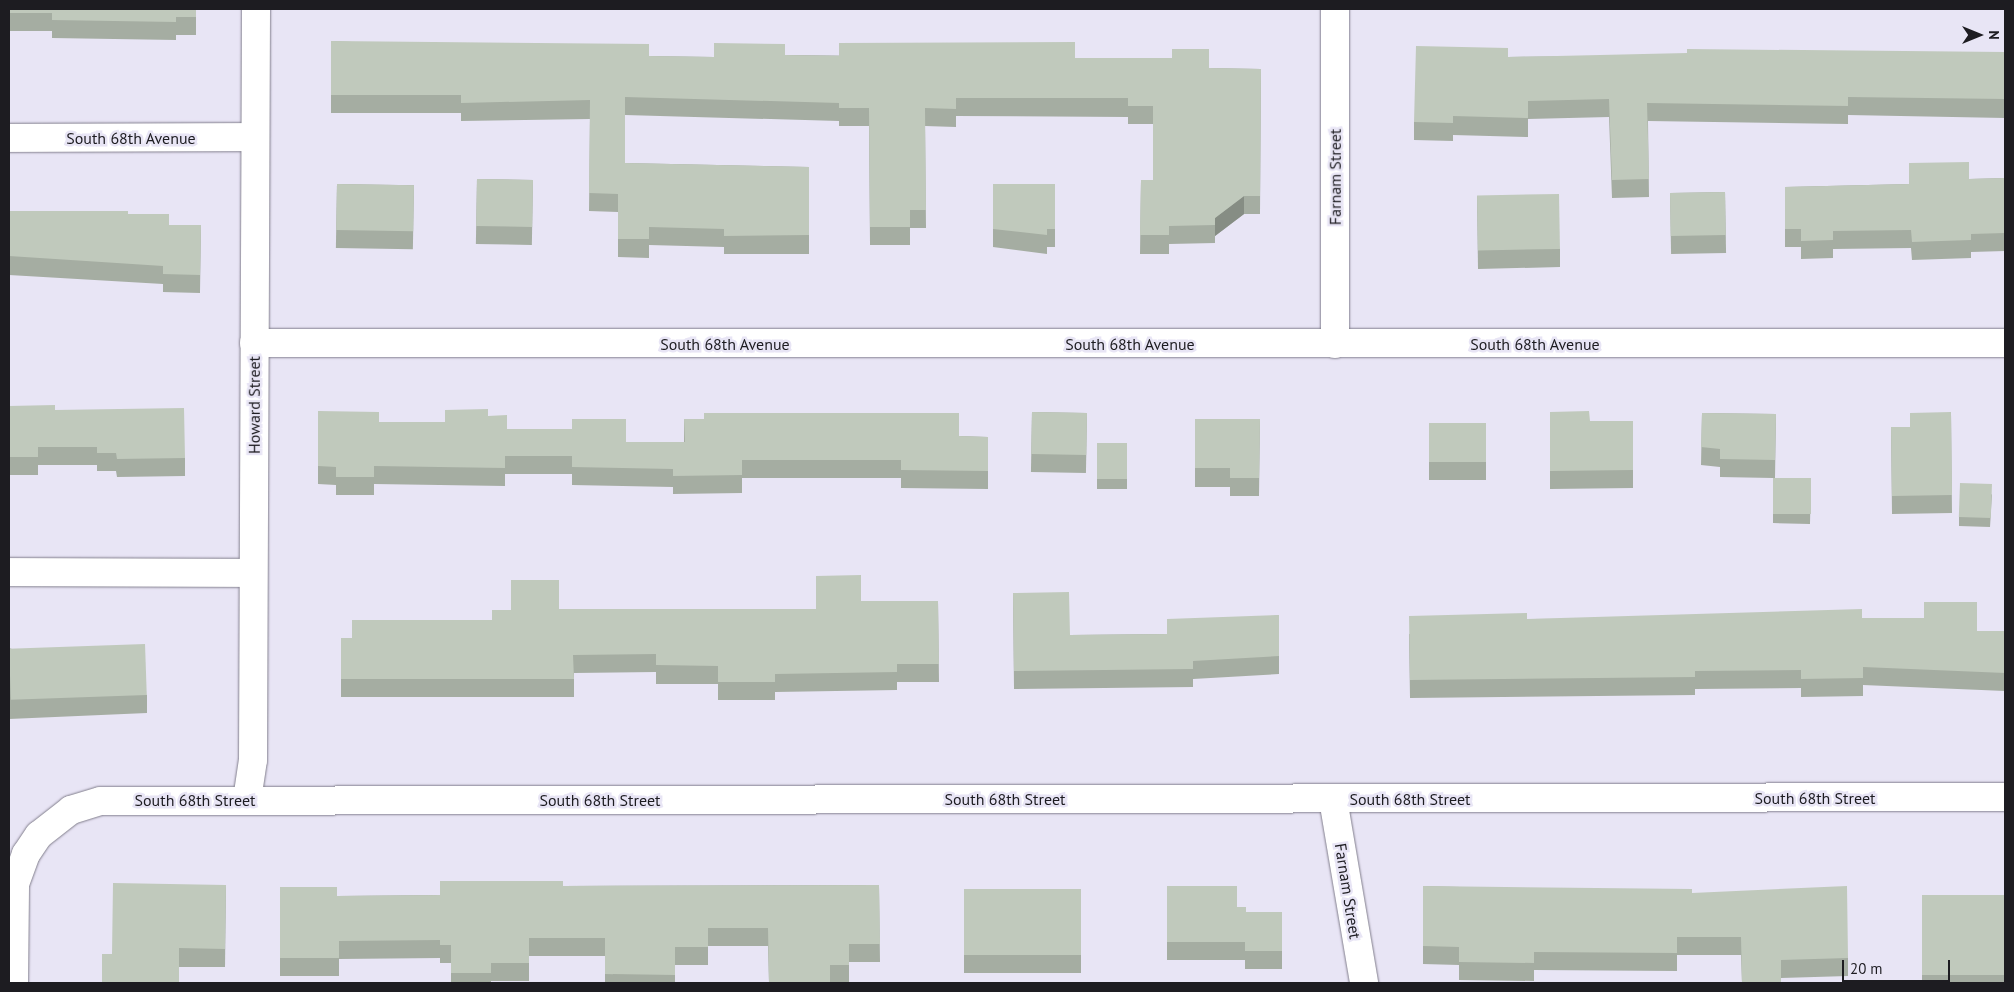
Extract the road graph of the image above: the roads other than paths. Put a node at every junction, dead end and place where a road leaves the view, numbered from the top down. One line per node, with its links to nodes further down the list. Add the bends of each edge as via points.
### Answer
1 (256, 9): 3 (street, Howard Street)
2 (1335, 9): 7 (street, Farnam Street)
3 (253, 137): 4 (street, South 68th Avenue); 5 (street, Howard Street)
4 (9, 138)
5 (254, 343): 7 (street, South 68th Avenue); 9 (street, Howard Street)
6 (2005, 343): 7 (street, South 68th Avenue)
7 (1335, 344)
8 (9, 572): 9 (street)
9 (253, 573): 12 (street, Howard Street, via 253,760)
10 (2005, 797): 11 (street, South 68th Street)
11 (1333, 799): 12 (street, South 68th Street); 14 (street, Farnam Street)
12 (247, 800): 13 (street, South 68th Street, via 101,800 72,810 39,835 26,854 16,884)
13 (14, 983)
14 (1364, 983)

